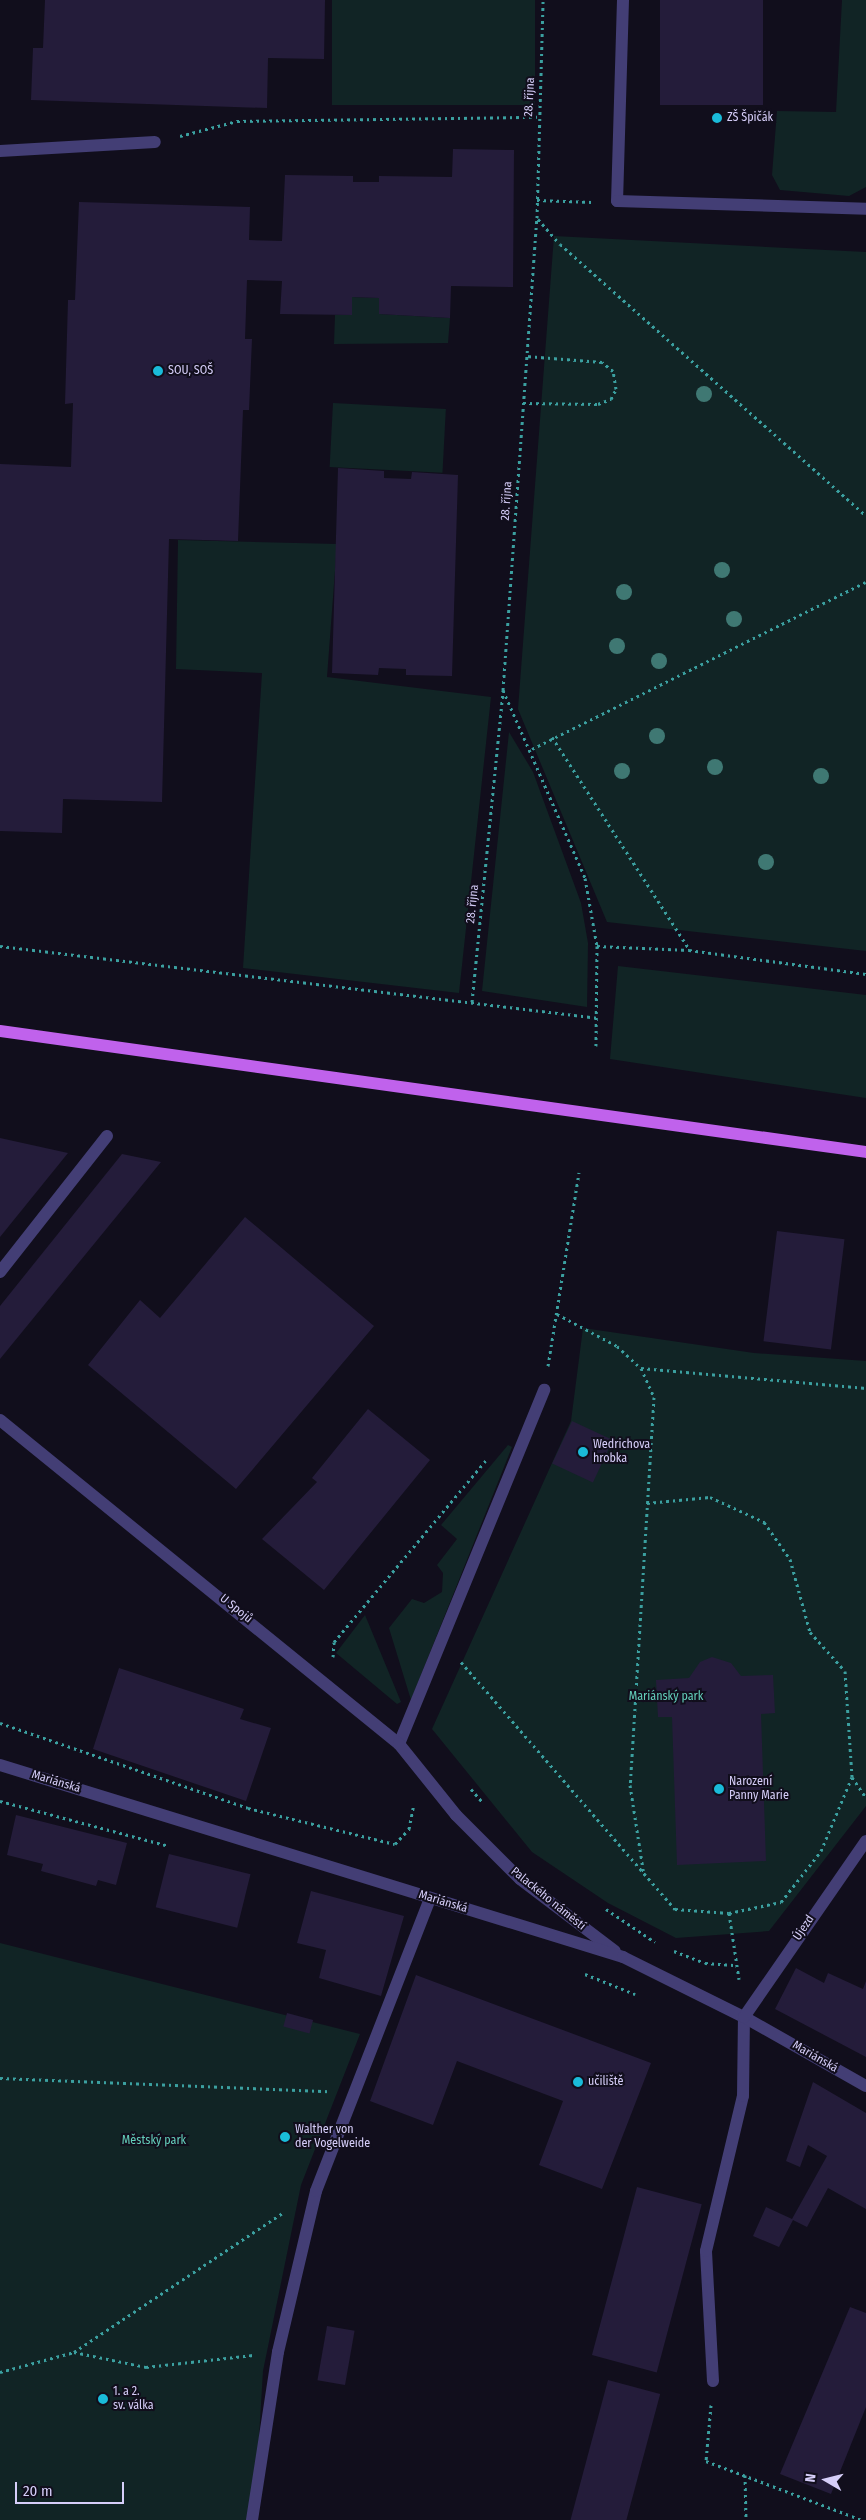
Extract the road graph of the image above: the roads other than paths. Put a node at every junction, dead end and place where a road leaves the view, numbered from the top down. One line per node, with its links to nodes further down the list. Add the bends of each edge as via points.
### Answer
1 (623, 0): 4 (street, via 617,201)
2 (155, 142): 3 (street)
3 (0, 151)
4 (866, 208)
5 (0, 1031): 7 (main road)
6 (107, 1136): 8 (street)
7 (866, 1152)
8 (0, 1272)
9 (544, 1390): 11 (street)
10 (0, 1420): 11 (street, U Spojů)
11 (399, 1744): 13 (street, U Spojů)
12 (0, 1765): 15 (street, Mariánská)
13 (456, 1815): 16 (street, Palackého náměstí, via 520,1878)
14 (866, 1841): 17 (street, Újezd)
15 (430, 1898): 16 (street, Mariánská); 20 (street, via 316,2191 278,2352)
16 (623, 1957): 17 (street, Mariánská)
17 (744, 2017): 18 (street, Mariánská); 19 (street, via 743,2096 706,2251)
18 (866, 2086)
19 (713, 2381)
20 (252, 2520)

